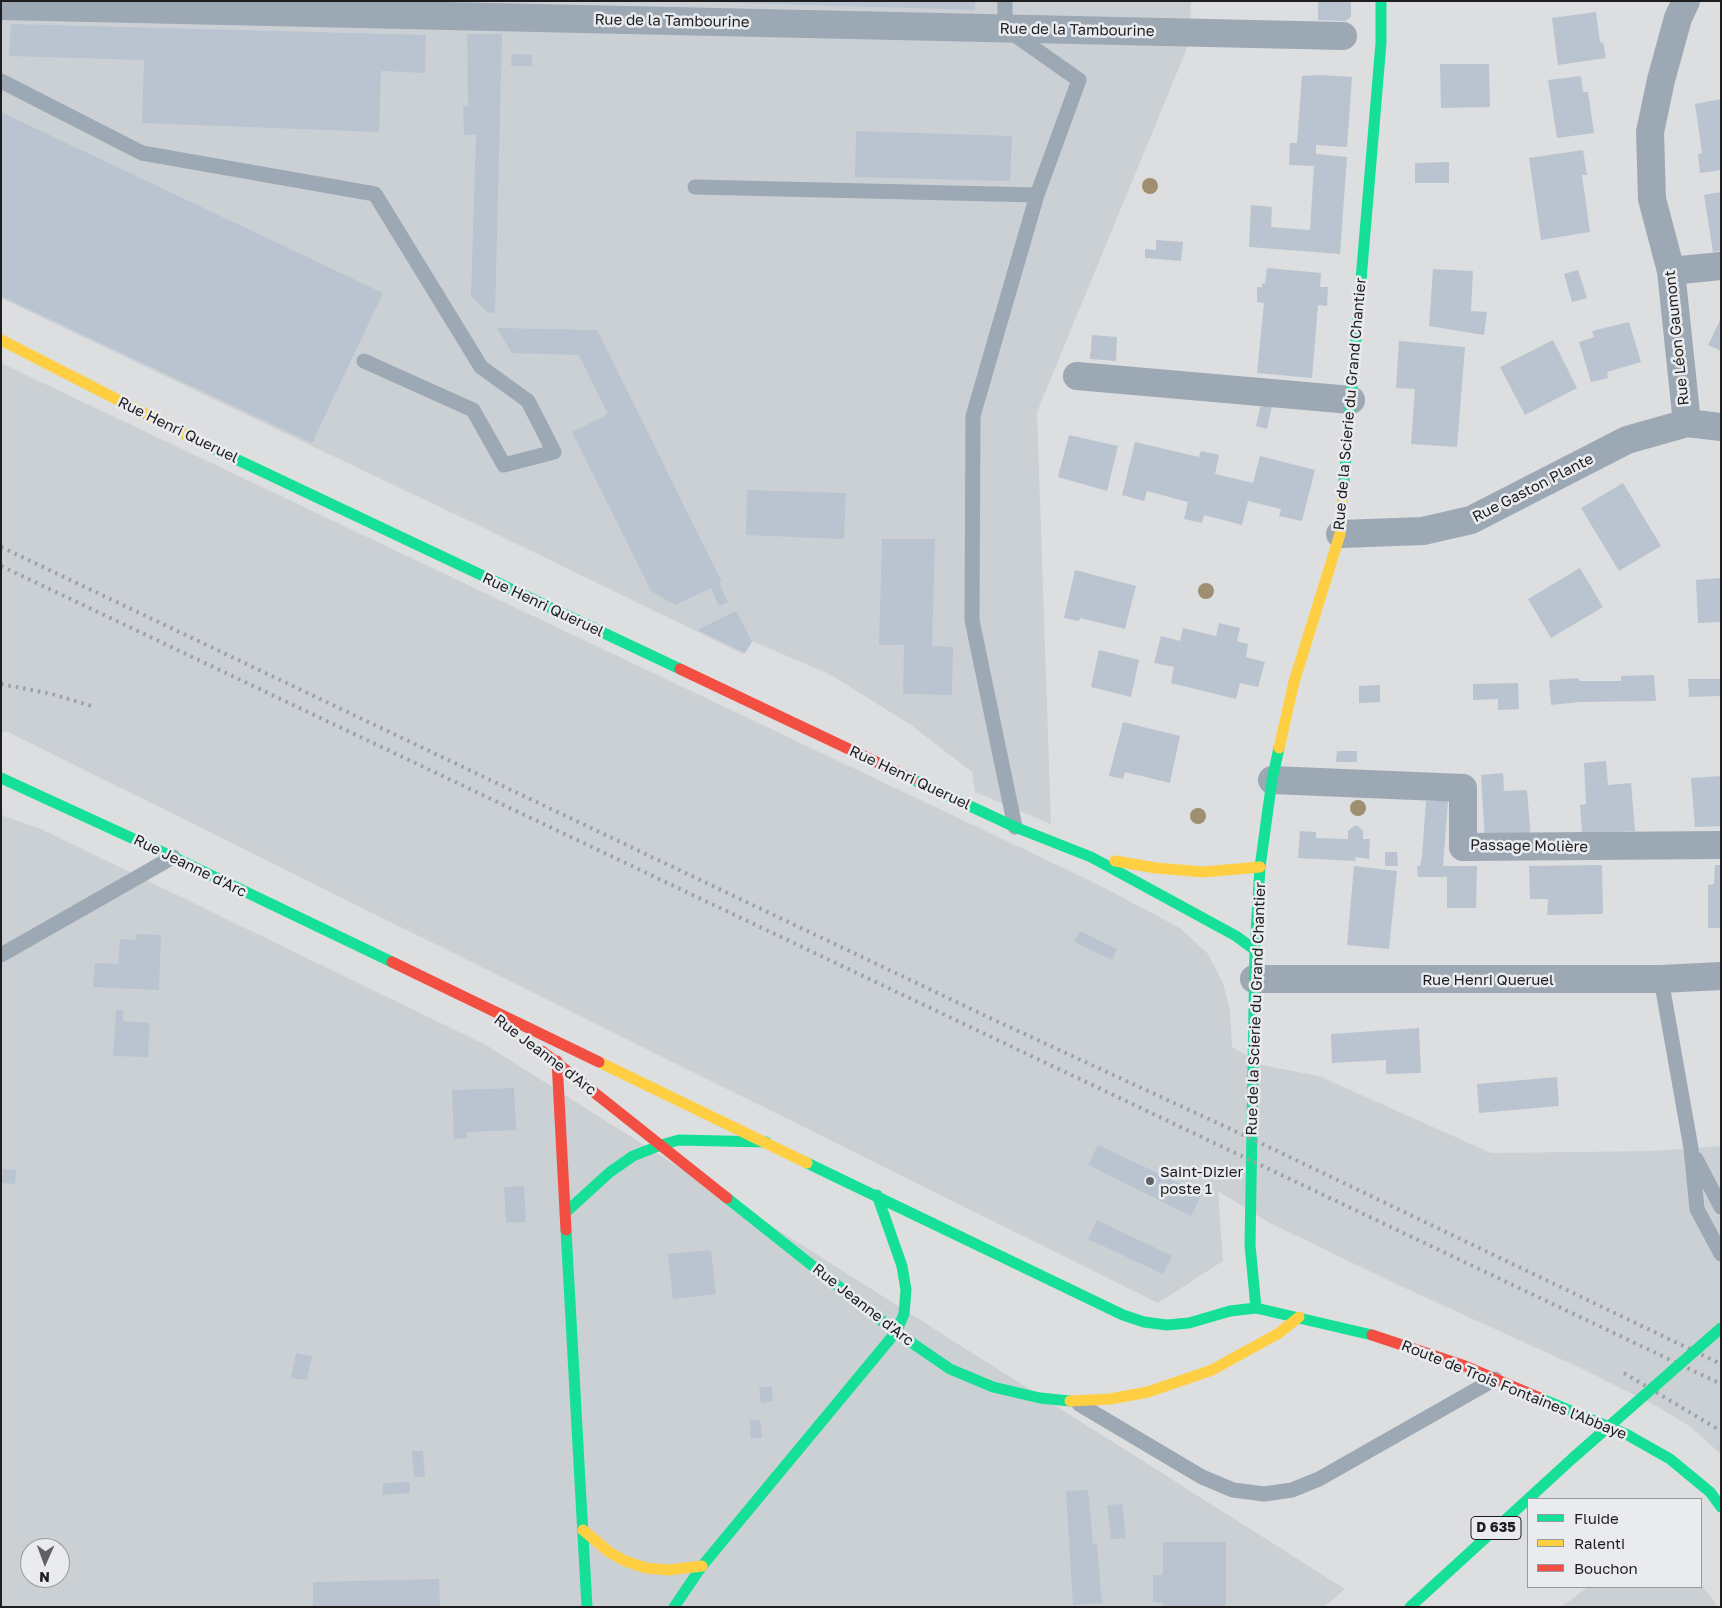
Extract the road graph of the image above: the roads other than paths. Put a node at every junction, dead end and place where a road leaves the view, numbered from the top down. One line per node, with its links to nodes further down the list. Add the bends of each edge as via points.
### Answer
1 (1005, 1): 5 (lane)
2 (1381, 1): 15 (main road, Rue de la Scierie du Grand Chantier, via 1381,43)
3 (1, 6): 5 (street, Rue de la Tambourine)
4 (1679, 7): 11 (street, Rue Léon Gaumont, via 1650,132 1652,199)
5 (1005, 28): 6 (street, Rue de la Tambourine); 9 (lane, via 1079,80)
6 (1343, 36)
7 (1, 81): 13 (lane, via 142,152 375,194 481,367 528,401 554,452 504,465 473,410)
8 (695, 186): 9 (lane)
9 (1037, 195): 21 (lane, via 973,416 972,620)
10 (1721, 266): 11 (street)
11 (1672, 271): 16 (street, Rue Léon Gaumont)
12 (1, 340): 21 (main road, Rue Henri Queruel, via 195,440)
13 (364, 361)
14 (1077, 376): 15 (street)
15 (1351, 400): 18 (main road, Rue de la Scierie du Grand Chantier)
16 (1687, 423): 17 (street, Rue Gaston Plante); 18 (street, Rue Gaston Plante, via 1627,440 1471,520 1423,531)
17 (1721, 426)
18 (1340, 534): 20 (main road, Rue de la Scierie du Grand Chantier, via 1294,682)
19 (1, 778): 23 (main road, Rue Jeanne d'Arc)
20 (1272, 780): 22 (street, Passage Molière, via 1463,788 1463,847); 25 (main road, Rue de la Scierie du Grand Chantier)
21 (1015, 827): 24 (main road, Rue Henri Queruel)
22 (1721, 846)
23 (173, 857): 27 (lane); 31 (main road, Rue Jeanne d'Arc)
24 (1091, 857): 25 (main road, Rue Henri Queruel, via 1203,872); 26 (main road, Rue Henri Queruel, via 1236,936)
25 (1260, 867): 26 (main road, Rue de la Scierie du Grand Chantier)
26 (1255, 950): 29 (main road, Rue de la Scierie du Grand Chantier)
27 (1, 955)
28 (1721, 976): 30 (street, Rue Henri Queruel)
29 (1254, 979): 30 (street, Rue Henri Queruel); 40 (main road, Rue de la Scierie du Grand Chantier, via 1250,1245)
30 (1661, 979): 35 (lane)
31 (484, 1009): 32 (main road, Rue Jeanne d'Arc); 33 (main road, Rue Jeanne d'Arc)
32 (557, 1061): 34 (main road, Rue Jeanne d'Arc); 38 (main road)
33 (766, 1142): 34 (main road, via 679,1140); 36 (main road, Rue Jeanne d'Arc)
34 (660, 1145): 38 (main road, via 634,1156 610,1172); 43 (main road, Rue Jeanne d'Arc)
35 (1691, 1148): 37 (lane); 39 (lane, via 1697,1209)
36 (877, 1195): 40 (main road, Rue Jeanne d'Arc, via 1123,1315 1144,1322 1189,1323 1230,1311); 43 (main road, via 902,1266 906,1290 904,1314)
37 (1721, 1207)
38 (565, 1213): 49 (main road)
39 (1721, 1254)
40 (1256, 1308): 41 (main road, Route de Trois Fontaines l'Abbaye)
41 (1299, 1317): 44 (main road, Route de Trois Fontaines l'Abbaye, via 1391,1340); 45 (main road, Rue Jeanne d'Arc, via 1279,1333 1212,1370 1148,1392)
42 (1721, 1328): 46 (main road, D 635, bridge)
43 (896, 1332): 45 (main road, Rue Jeanne d'Arc, via 950,1369 993,1387); 50 (main road)
44 (1495, 1379): 45 (lane, via 1318,1479 1292,1490 1264,1494 1233,1490 1202,1477); 48 (main road, Route de Trois Fontaines l'Abbaye, via 1648,1446 1670,1459 1710,1492)
45 (1075, 1402)
46 (1529, 1498)
47 (1527, 1500): 51 (main road, D 635, bridge)
48 (1721, 1507)
49 (583, 1530): 50 (main road, via 609,1552 639,1566 668,1570); 52 (main road)
50 (702, 1566): 53 (main road)
51 (1413, 1604)
52 (587, 1607)
53 (674, 1607)

